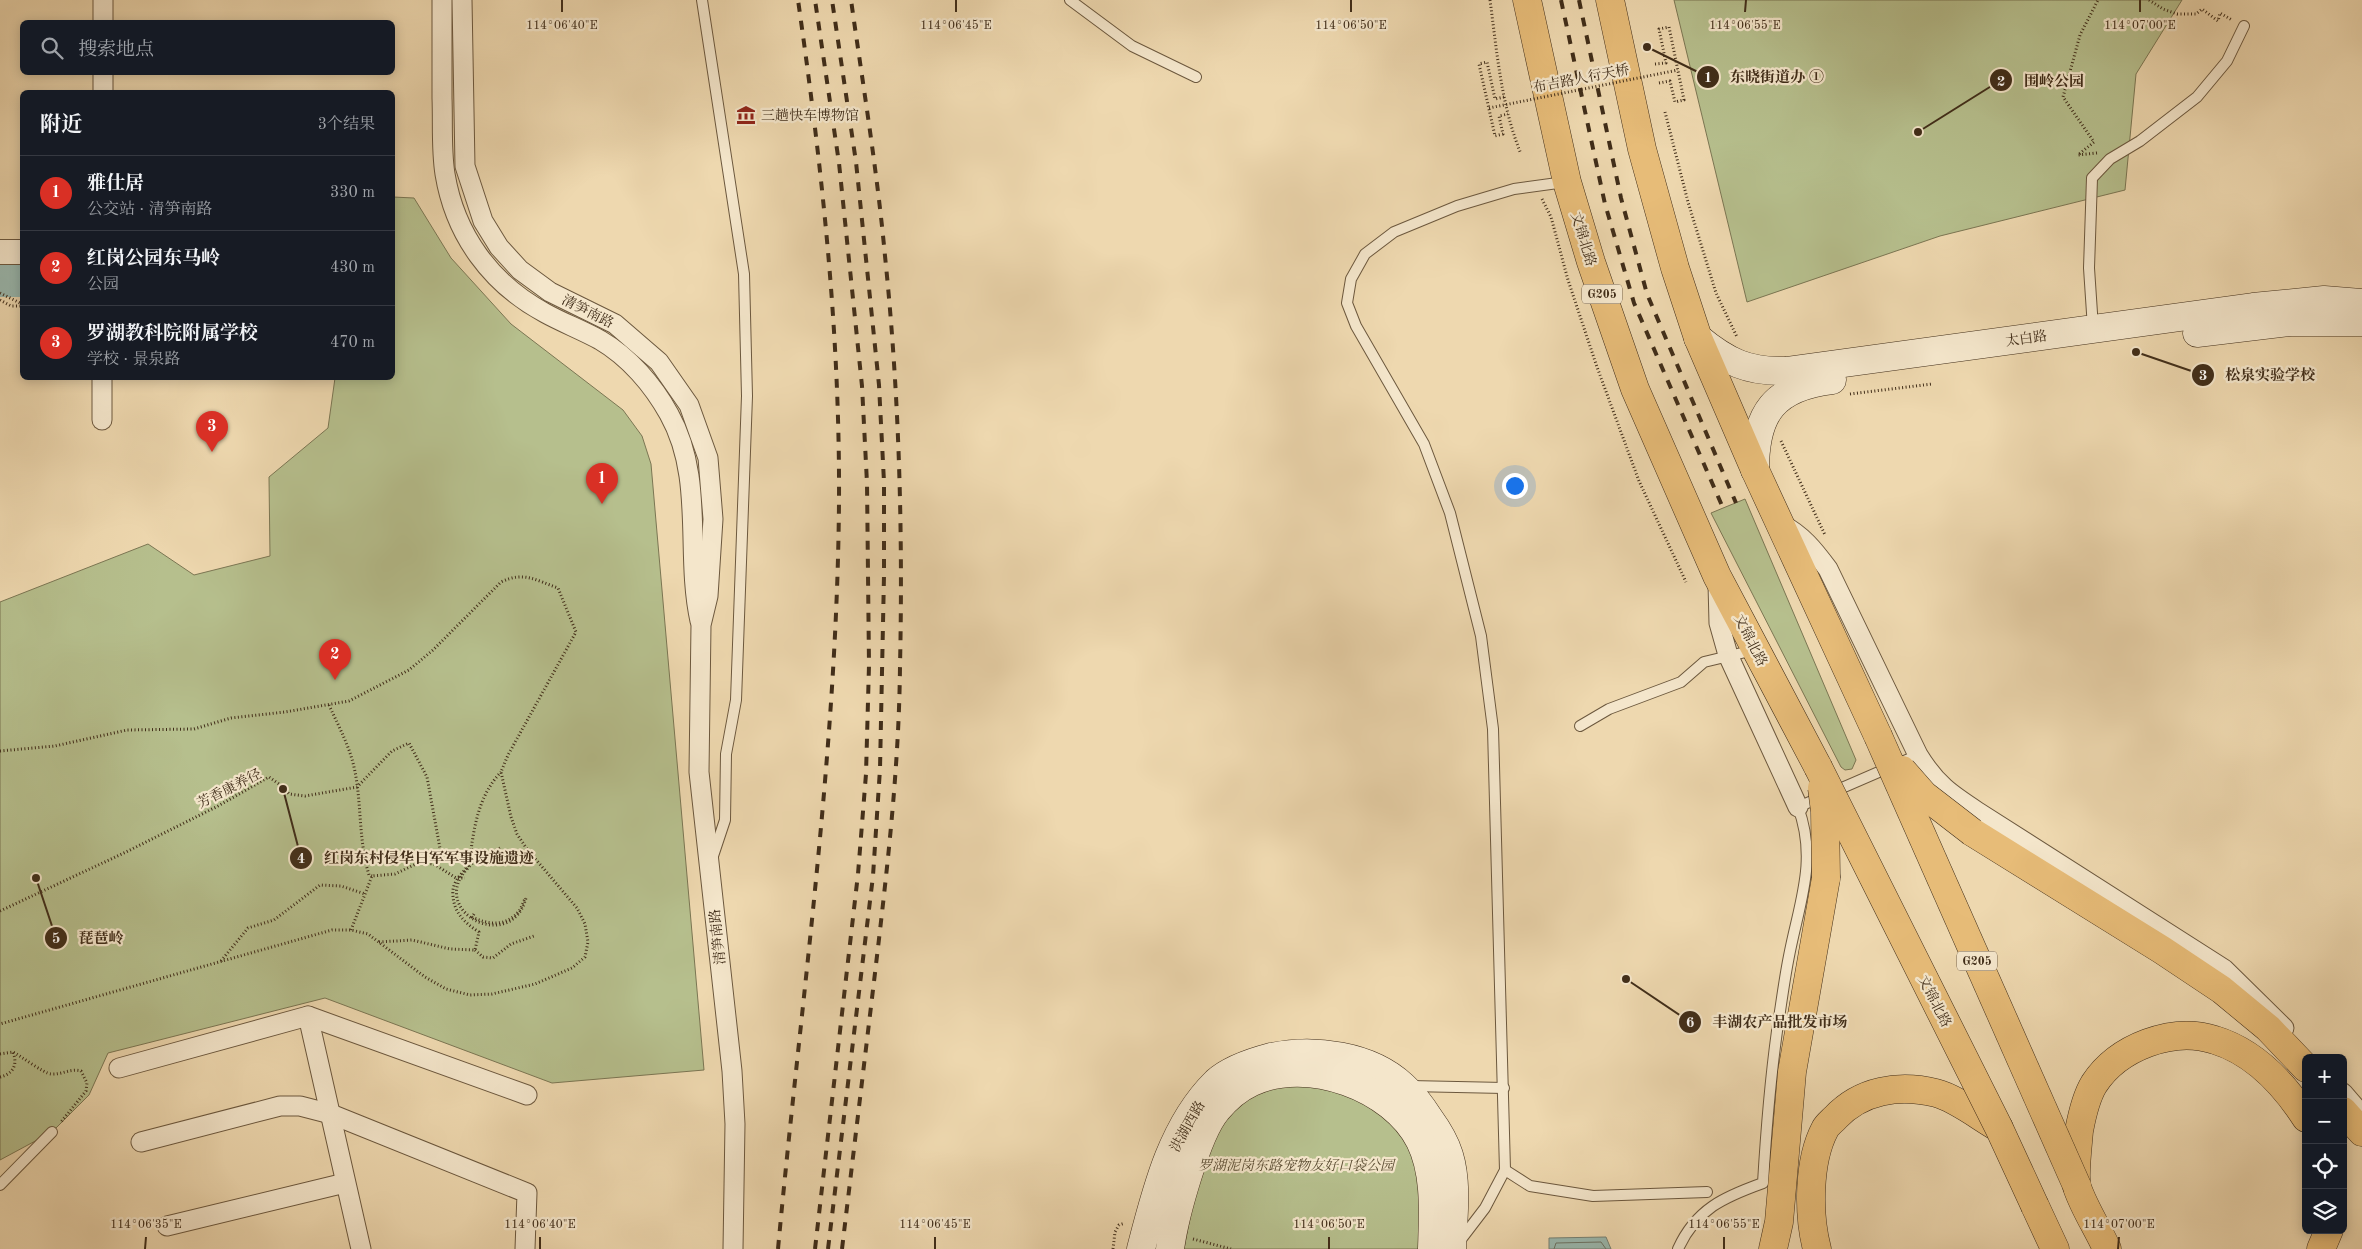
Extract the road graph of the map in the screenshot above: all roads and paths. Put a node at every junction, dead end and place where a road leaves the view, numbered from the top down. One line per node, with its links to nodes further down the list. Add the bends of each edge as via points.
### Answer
1 (103, 0): 11 (street)
2 (442, 0): 50 (street, 清笋南路, via 444,158 449,190 462,228 471,248 501,281 540,311 615,351 634,367 659,397 675,425 686,456 693,511 695,599)
3 (462, 0): 50 (street, 清笋南路, via 464,166 486,228 509,259 533,280 550,292 615,324 647,351 680,390 697,423 708,458 713,519 708,596)
4 (702, 0): 66 (lane, via 744,274 747,396 736,700 726,754 725,820)
5 (1070, 0): 16 (lane, via 1132,46)
6 (1490, 0): 19 (path)
7 (1527, 0): 25 (highway, 文锦北路 / G205)
8 (1610, 0): 38 (highway, G205, via 1642,149)
9 (2098, 0): 23 (path, via 2080,35 2063,97)
10 (2149, 0): 12 (path, via 2177,14 2196,14 2202,9 2218,21 2220,13)
11 (103, 20)
12 (2244, 26): 37 (lane, via 2227,61 2197,97 2140,141 2110,159 2092,178 2089,268)
13 (1655, 64): 14 (path, via 1666,62 1659,29 1669,27)
14 (1678, 70): 17 (path, via 1684,100 1674,102 1670,81); 20 (path, 布吉路人行天桥, bridge)
15 (103, 75): 18 (street)
16 (1196, 77)
17 (1659, 83)
18 (103, 90)
19 (1504, 97): 20 (path, via 1495,99 1487,62 1479,64); 22 (path)
20 (1489, 108): 22 (path, via 1495,136 1503,134 1499,116)
21 (1665, 112): 39 (path, via 1716,293)
22 (1508, 114): 24 (path)
23 (2094, 142)
24 (1521, 154)
25 (1567, 182): 48 (highway, 文锦北路 / G205, via 1635,389); 87 (lane, via 1514,189 1457,206 1394,232 1365,254 1351,280 1348,303 1356,326 1424,444 1450,513 1480,636 1493,729)
26 (1542, 199): 49 (path, via 1551,217 1568,280 1639,481)
27 (0, 241): 28 (street)
28 (20, 241)
29 (0, 252): 30 (street)
30 (20, 252)
31 (0, 293): 34 (path)
32 (0, 300): 35 (path, via 11,306)
33 (2362, 303): 37 (main road, 太白路, via 2300,302)
34 (20, 304)
35 (20, 305)
36 (2362, 322): 45 (main road, 太白路, via 2281,323 1818,382 1785,395 1766,412 1757,435)
37 (2093, 329): 38 (main road, 太白路, via 1786,371 1741,366)
38 (1698, 338): 45 (highway, G205)
39 (1742, 344)
40 (102, 380): 43 (street)
41 (1932, 384): 42 (path)
42 (1840, 395)
43 (102, 420)
44 (1780, 435): 47 (path)
45 (1755, 470): 46 (highway, G205)
46 (1779, 522): 55 (highway, G205); 57 (street, via 1811,546 1828,569)
47 (1828, 541)
48 (1717, 576): 51 (highway, 文锦北路 / G205); 52 (street, via 1720,623)
49 (1686, 582)
50 (701, 625): 66 (street, 清笋南路, via 699,772)
51 (1755, 650): 52 (lane); 58 (highway, 文锦北路 / G205)
52 (1728, 655): 54 (lane, via 1704,662 1681,682 1609,709); 61 (street)
53 (329, 705): 56 (path, via 231,718 194,729 127,730 55,746); 59 (path, via 350,701 409,670 501,582 514,576 525,576 558,588 576,632); 60 (path, via 344,736)
54 (1580, 726)
55 (1878, 736): 83 (highway, bridge, via 1911,783 1935,804 1972,832 2222,990 2268,1028); 101 (highway, G205, bridge)
56 (0, 751)
57 (1918, 755): 61 (lane); 82 (street, via 1946,791 2224,969)
58 (1818, 767): 94 (highway, 文锦北路 / G205, bridge); 116 (highway, bridge, via 1825,811 1826,878 1792,1072 1779,1222)
59 (501, 772): 65 (path, via 492,782 476,819); 75 (path, via 517,834 577,908 585,924 588,942 585,957 572,968 535,984 470,995 446,989 424,977)
60 (357, 787): 64 (path, via 392,751 409,743 427,777); 67 (path, via 364,859); 71 (path, 芳香康养径, via 305,796 289,794 269,777 126,852)
61 (1798, 807): 115 (lane, via 1807,836 1808,865 1777,1033 1763,1183 1737,1192 1696,1219)
62 (500, 848): 72 (path, bridge, via 478,859 462,875 455,894 458,903 471,918 493,926 513,920 522,910 526,898 520,910 504,922 481,921 472,917)
63 (425, 853): 64 (path)
64 (441, 854): 65 (path)
65 (471, 861): 68 (path)
66 (709, 867): 109 (street, 清笋南路, via 732,1071 735,1124)
67 (372, 876): 68 (path, via 395,874 418,863 434,864); 70 (path)
68 (456, 878): 69 (path); 76 (path, via 452,895 456,910 467,924 479,932)
69 (466, 878)
70 (366, 894): 73 (path); 77 (path, via 341,886 320,885 274,920 248,928)
71 (0, 911)
72 (474, 914)
73 (352, 930): 75 (path, via 368,934); 77 (path, via 311,934)
74 (534, 936): 76 (path, via 512,944 493,958 482,957)
75 (378, 942): 76 (path, via 412,940 450,949)
76 (475, 950)
77 (220, 961): 79 (path)
78 (308, 1016): 84 (street); 88 (street); 91 (street)
79 (0, 1024)
80 (13, 1052): 81 (path); 85 (path, via 14,1067); 95 (path, via 48,1074 61,1074 73,1069 81,1071 86,1091)
81 (0, 1054)
82 (2308, 1054)
83 (2302, 1064)
84 (119, 1068)
85 (0, 1077)
86 (1403, 1086): 87 (lane); 111 (main road, 洪湖西路, via 1389,1075 1356,1060 1320,1053 1285,1054 1262,1060 1242,1066 1218,1080 1198,1100 1182,1129 1154,1198); 114 (main road, 洪湖西路, via 1423,1108 1449,1154 1454,1178)
87 (1504, 1088): 98 (lane)
88 (527, 1095)
89 (2347, 1098): 93 (street)
90 (2302, 1113): 101 (highway, via 2267,1070 2235,1048 2214,1039 2193,1036 2156,1040 2124,1054 2094,1084 2081,1122)
91 (331, 1114): 97 (street, via 300,1106 280,1106); 99 (street); 108 (street, via 527,1193)
92 (2347, 1115): 96 (highway)
93 (2362, 1115)
94 (1999, 1128): 117 (highway, via 1938,1093 1905,1088 1876,1092 1846,1105 1825,1128 1813,1163 1811,1196); 118 (highway, 文锦北路 / G205, bridge)
95 (52, 1132): 100 (lane)
96 (2362, 1132)
97 (141, 1142)
98 (1505, 1170): 102 (lane, via 1530,1186 1593,1196); 114 (lane, via 1485,1208)
99 (345, 1183): 104 (street); 107 (street)
100 (0, 1185)
101 (2077, 1186): 119 (highway, G205)
102 (1707, 1192)
103 (1126, 1222): 110 (path, via 1115,1232)
104 (167, 1226)
105 (2327, 1234): 120 (highway)
106 (1178, 1243): 112 (path); 113 (main road, 洪湖西路, via 1184,1190 1203,1134 1215,1111 1252,1082 1282,1074 1313,1073 1344,1080 1377,1094 1402,1116 1420,1141 1432,1190)
107 (361, 1249)
108 (525, 1249)
109 (733, 1249)
110 (1113, 1249)
111 (1141, 1249)
112 (1231, 1249)
113 (1432, 1249)
114 (1453, 1249)
115 (1678, 1249)
116 (1772, 1249)
117 (1817, 1249)
118 (2055, 1249)
119 (2107, 1249)
120 (2321, 1249)

